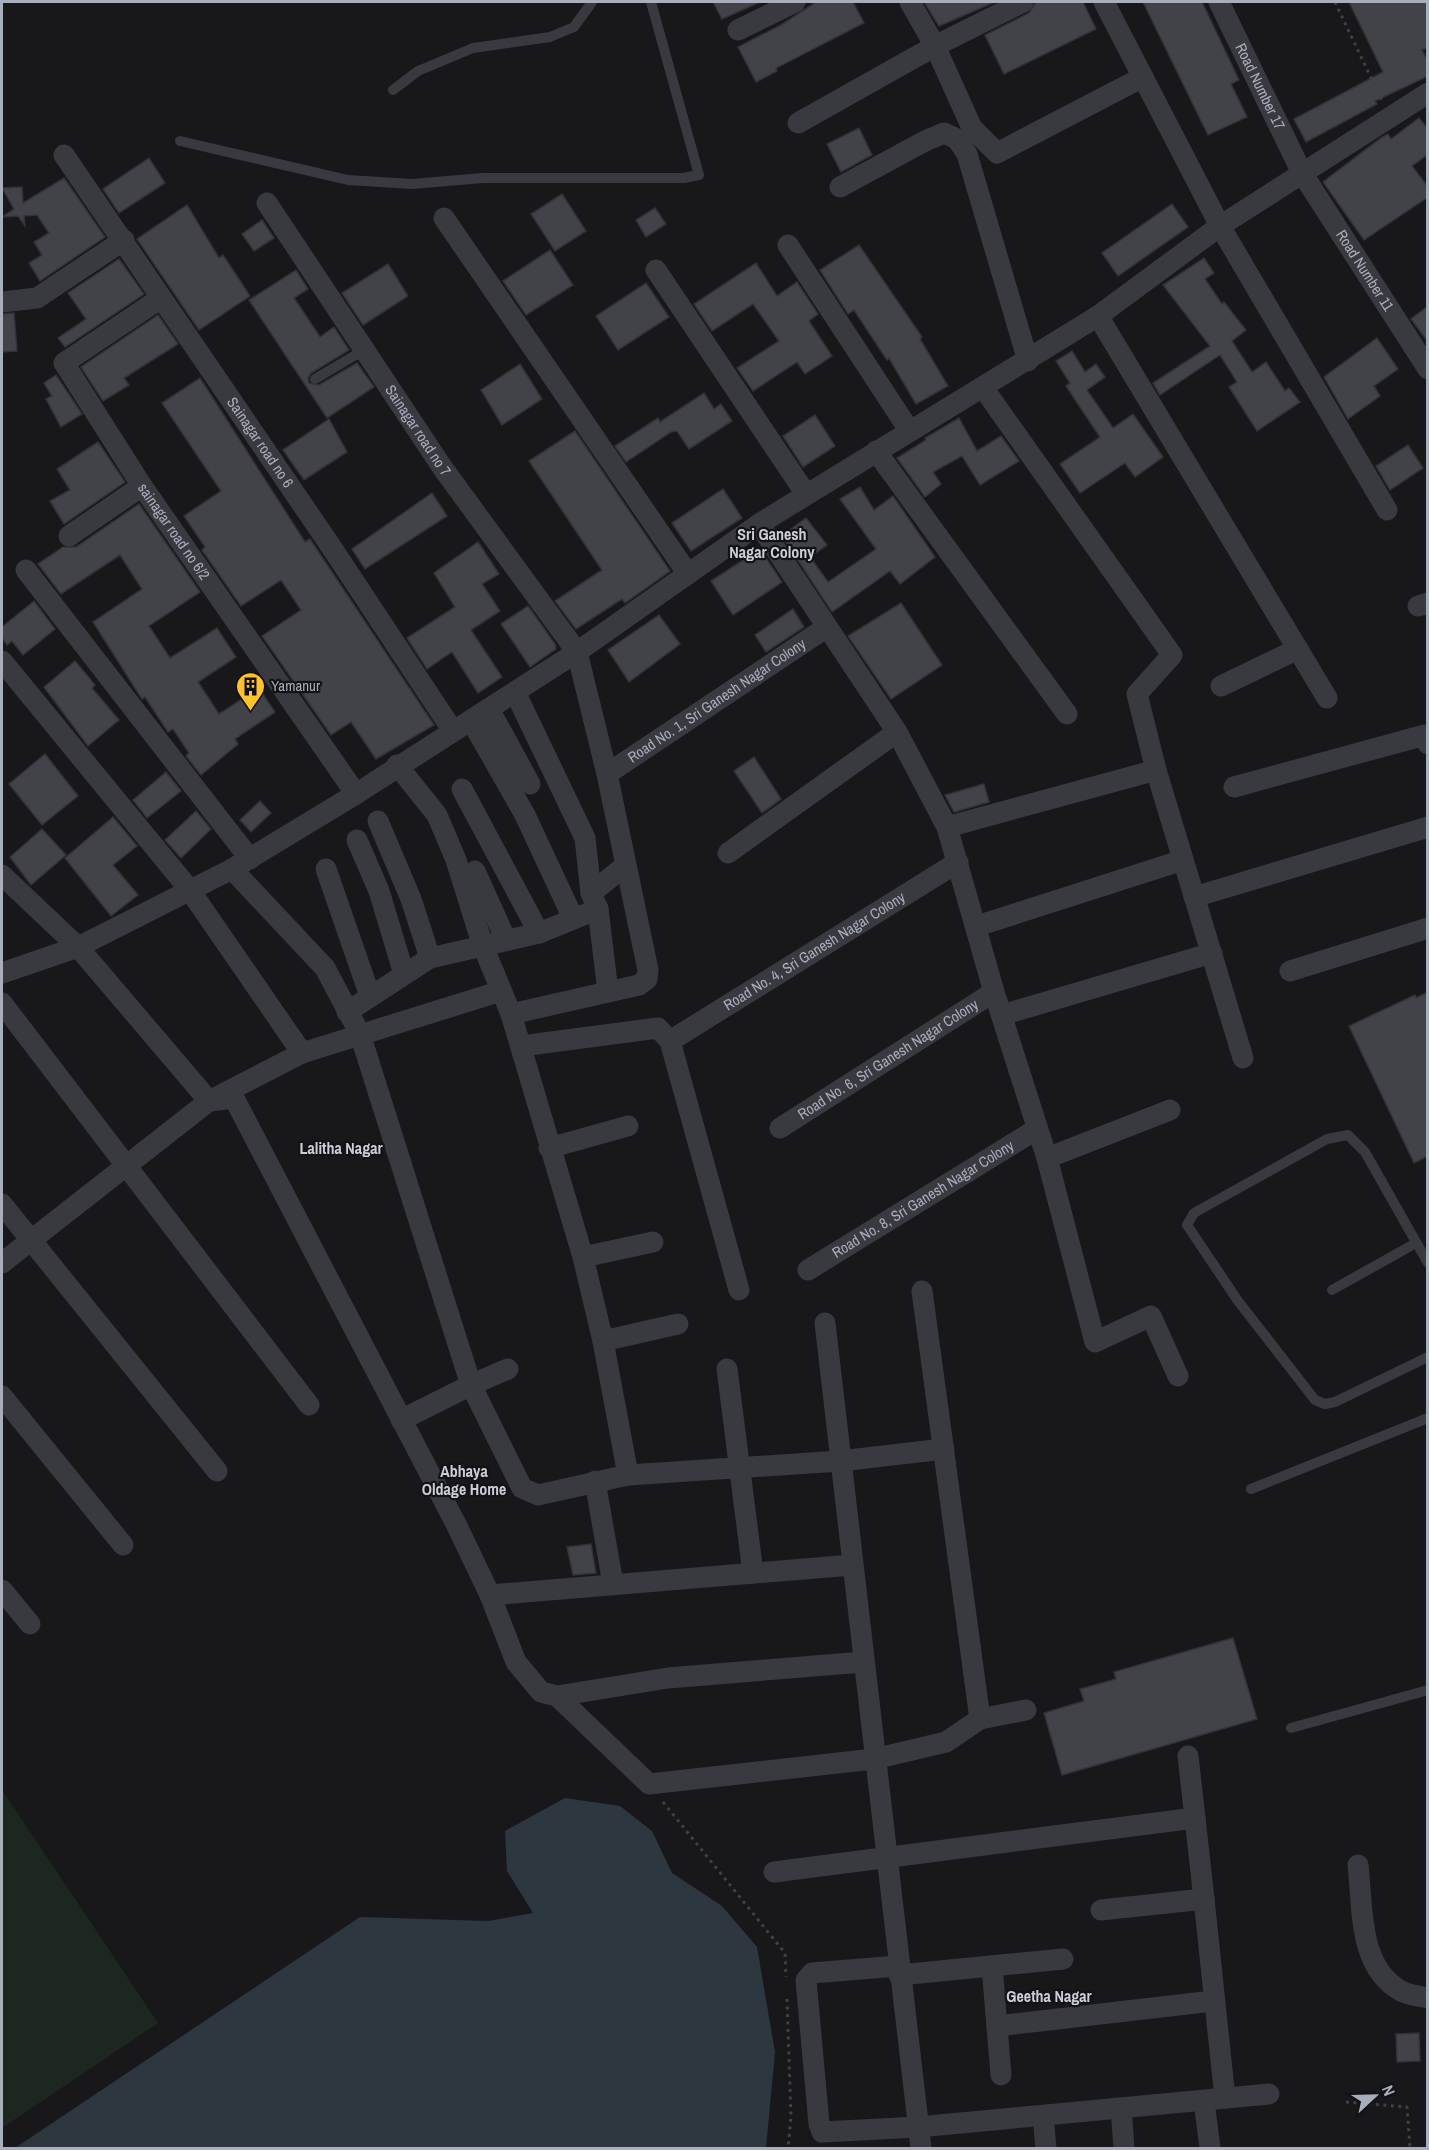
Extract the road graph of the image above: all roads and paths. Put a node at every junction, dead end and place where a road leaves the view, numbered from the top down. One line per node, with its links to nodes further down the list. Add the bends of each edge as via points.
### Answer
1 (592, 2): 12 (lane, via 574,27 550,37 473,48 418,71)
2 (651, 2): 16 (lane, via 699,175 483,178 412,184 348,180)
3 (795, 2): 9 (street)
4 (910, 2): 10 (street)
5 (1023, 2): 10 (street)
6 (1104, 2): 11 (street)
7 (1219, 2): 18 (street, Road Number 17)
8 (1335, 2): 14 (path)
9 (738, 30)
10 (935, 46): 11 (street, via 972,128 997,153); 15 (street)
11 (1143, 77): 22 (street)
12 (393, 90)
13 (1428, 93): 14 (street)
14 (1390, 118): 18 (street)
15 (798, 123)
16 (180, 141)
17 (64, 155): 23 (street, Sainagar road no 6)
18 (1302, 173): 22 (street); 31 (street, Road Number 11)
19 (840, 187): 30 (street, via 944,133 957,139 967,154)
20 (267, 203): 29 (street, Sainagar road no 7)
21 (444, 218): 42 (street)
22 (1220, 226): 28 (street); 38 (street)
23 (124, 240): 26 (street, Sainagar road no 6); 27 (street, via 37,298)
24 (788, 245): 34 (street)
25 (656, 270): 37 (street)
26 (161, 298): 36 (street, sainagar road no 6/2, via 64,363); 52 (street, Sainagar road no 6, via 330,544)
27 (2, 302)
28 (1098, 316): 30 (street); 44 (street)
29 (364, 350): 32 (lane); 45 (street, Sainagar road no 7, via 442,467)
30 (1028, 361): 33 (street)
31 (1428, 369)
32 (315, 379)
33 (984, 388): 34 (street); 56 (street, via 1172,655 1137,694)
34 (909, 430): 35 (street)
35 (876, 451): 37 (street); 51 (street)
36 (142, 486): 40 (street); 61 (street, sainagar road no 6/2)
37 (806, 494): 39 (street)
38 (1387, 510)
39 (759, 524): 42 (street); 43 (street)
40 (69, 536)
41 (26, 570): 71 (street)
42 (688, 574): 45 (street)
43 (827, 627): 53 (street); 57 (street, Road No. 1, Sri Ganesh Nagar Colony)
44 (1298, 649): 47 (street); 49 (street)
45 (577, 652): 48 (street); 57 (street)
46 (2, 661): 76 (street)
47 (1221, 686)
48 (515, 692): 50 (street); 66 (street)
49 (1327, 698)
50 (489, 709): 52 (street); 58 (street)
51 (1067, 714)
52 (462, 725): 55 (street); 79 (street, Sainagar road no 6, via 525,815)
53 (897, 732): 63 (street); 68 (street)
54 (1428, 744): 59 (street, via 1425,735)
55 (397, 765): 61 (street); 84 (street, via 437,815 456,860)
56 (1156, 770): 63 (street); 69 (street)
57 (607, 774): 65 (street)
58 (530, 784)
59 (1234, 787)
60 (462, 789): 82 (street)
61 (356, 794): 71 (street)
62 (378, 821): 87 (street, via 411,899)
63 (947, 827): 70 (street)
64 (1428, 827): 77 (street)
65 (618, 829): 66 (street); 72 (street)
66 (585, 838): 78 (street)
67 (357, 840): 90 (street, via 379,891)
68 (728, 854)
69 (1183, 860): 77 (street); 80 (street)
70 (958, 862): 80 (street); 100 (street, Road No. 4, Sri Ganesh Nagar Colony)
71 (241, 864): 76 (street); 96 (street, via 325,968)
72 (625, 866): 78 (street); 92 (street, via 647,979 639,985)
73 (326, 869): 94 (street)
74 (475, 871): 83 (street)
75 (2, 875): 85 (street)
76 (189, 890): 85 (street); 102 (street)
77 (1194, 897): 86 (street)
78 (594, 901): 79 (street); 92 (street)
79 (573, 918): 82 (street)
80 (977, 926): 93 (street)
81 (1428, 928): 88 (street)
82 (539, 933): 83 (street)
83 (506, 940): 84 (street)
84 (483, 946): 87 (street); 91 (street)
85 (78, 947): 89 (street); 104 (street)
86 (1212, 953): 98 (street); 103 (street)
87 (430, 958): 90 (street)
88 (1290, 971)
89 (2, 973)
90 (404, 974): 94 (street)
91 (501, 991): 97 (street); 99 (street)
92 (608, 992): 97 (street)
93 (994, 992): 98 (street); 107 (street, Road No. 6, Sri Ganesh Nagar Colony)
94 (370, 996): 96 (street)
95 (2, 1003): 111 (street)
96 (346, 1012): 99 (street)
97 (511, 1014): 101 (street)
98 (1002, 1015): 108 (street)
99 (360, 1034): 102 (street); 130 (street)
100 (670, 1041): 101 (street, via 658,1028); 120 (street)
101 (521, 1046): 109 (street)
102 (302, 1053): 104 (street)
103 (1243, 1058)
104 (209, 1101): 111 (street); 134 (street, via 234,1098)
105 (1170, 1110): 110 (street)
106 (628, 1126): 109 (street)
107 (780, 1128)
108 (1037, 1129): 110 (street); 119 (street, Road No. 8, Sri Ganesh Nagar Colony)
109 (549, 1148): 116 (street)
110 (1047, 1158): 129 (street, via 1095,1342 1151,1316)
111 (126, 1166): 113 (street); 132 (street)
112 (2, 1204): 113 (street)
113 (30, 1240): 117 (street); 138 (street)
114 (653, 1242): 116 (street)
115 (1416, 1243): 118 (lane); 121 (lane); 126 (lane, via 1365,1152 1348,1135 1327,1139 1194,1213 1187,1225 1238,1301 1315,1400 1335,1402)
116 (583, 1257): 125 (street)
117 (2, 1263)
118 (1428, 1263)
119 (808, 1270)
120 (739, 1290)
121 (1332, 1290)
122 (922, 1291): 135 (street)
123 (825, 1323): 136 (street)
124 (678, 1324): 125 (street)
125 (603, 1341): 139 (street)
126 (1428, 1357)
127 (508, 1369): 130 (street)
128 (728, 1369): 137 (street)
129 (1178, 1376)
130 (471, 1385): 134 (street); 140 (street, via 522,1488 538,1495)
131 (2, 1396): 142 (street)
132 (309, 1405)
133 (1428, 1418): 141 (lane)
134 (401, 1420): 147 (street)
135 (944, 1449): 136 (street); 153 (street)
136 (840, 1461): 137 (street); 143 (street)
137 (739, 1467): 139 (street); 144 (street)
138 (217, 1472)
139 (628, 1475): 140 (street)
140 (595, 1481): 145 (street)
141 (1251, 1489)
142 (123, 1545)
143 (852, 1565): 144 (street); 149 (street)
144 (753, 1573): 145 (street)
145 (613, 1584): 147 (street)
146 (2, 1590): 148 (street)
147 (490, 1595): 151 (street, via 516,1662 541,1692)
148 (30, 1624)
149 (863, 1662): 151 (street, via 668,1678); 156 (street)
150 (1428, 1690): 154 (lane)
151 (556, 1695): 157 (street)
152 (1026, 1710): 153 (street)
153 (980, 1719): 156 (street, via 946,1742)
154 (1291, 1728)
155 (1188, 1756): 158 (street)
156 (874, 1759): 157 (street); 159 (street)
157 (649, 1784): 177 (path, via 785,1953 791,2117)
158 (1195, 1818): 159 (street); 162 (street)
159 (885, 1857): 161 (street); 166 (street)
160 (1358, 1865): 167 (street, via 1368,1950 1375,1968 1403,1992)
161 (774, 1872)
162 (1204, 1899): 163 (street); 168 (street)
163 (1101, 1910)
164 (1063, 1959): 165 (street)
165 (992, 1966): 166 (street); 169 (street)
166 (898, 1971): 176 (street); 176 (street, via 812,1973 806,1980 819,2124 822,2133)
167 (1428, 1998)
168 (1213, 2001): 169 (street); 172 (street)
169 (997, 2026): 170 (street)
170 (1001, 2075)
171 (1269, 2094): 172 (street)
172 (1215, 2100): 174 (street); 181 (street)
173 (1346, 2102): 182 (path, via 1407,2107)
174 (1121, 2109): 175 (street); 180 (street)
175 (1043, 2116): 176 (street); 179 (street)
176 (918, 2127): 178 (street)
177 (788, 2148)
178 (921, 2148)
179 (1046, 2148)
180 (1124, 2148)
181 (1210, 2148)
182 (1410, 2148)

